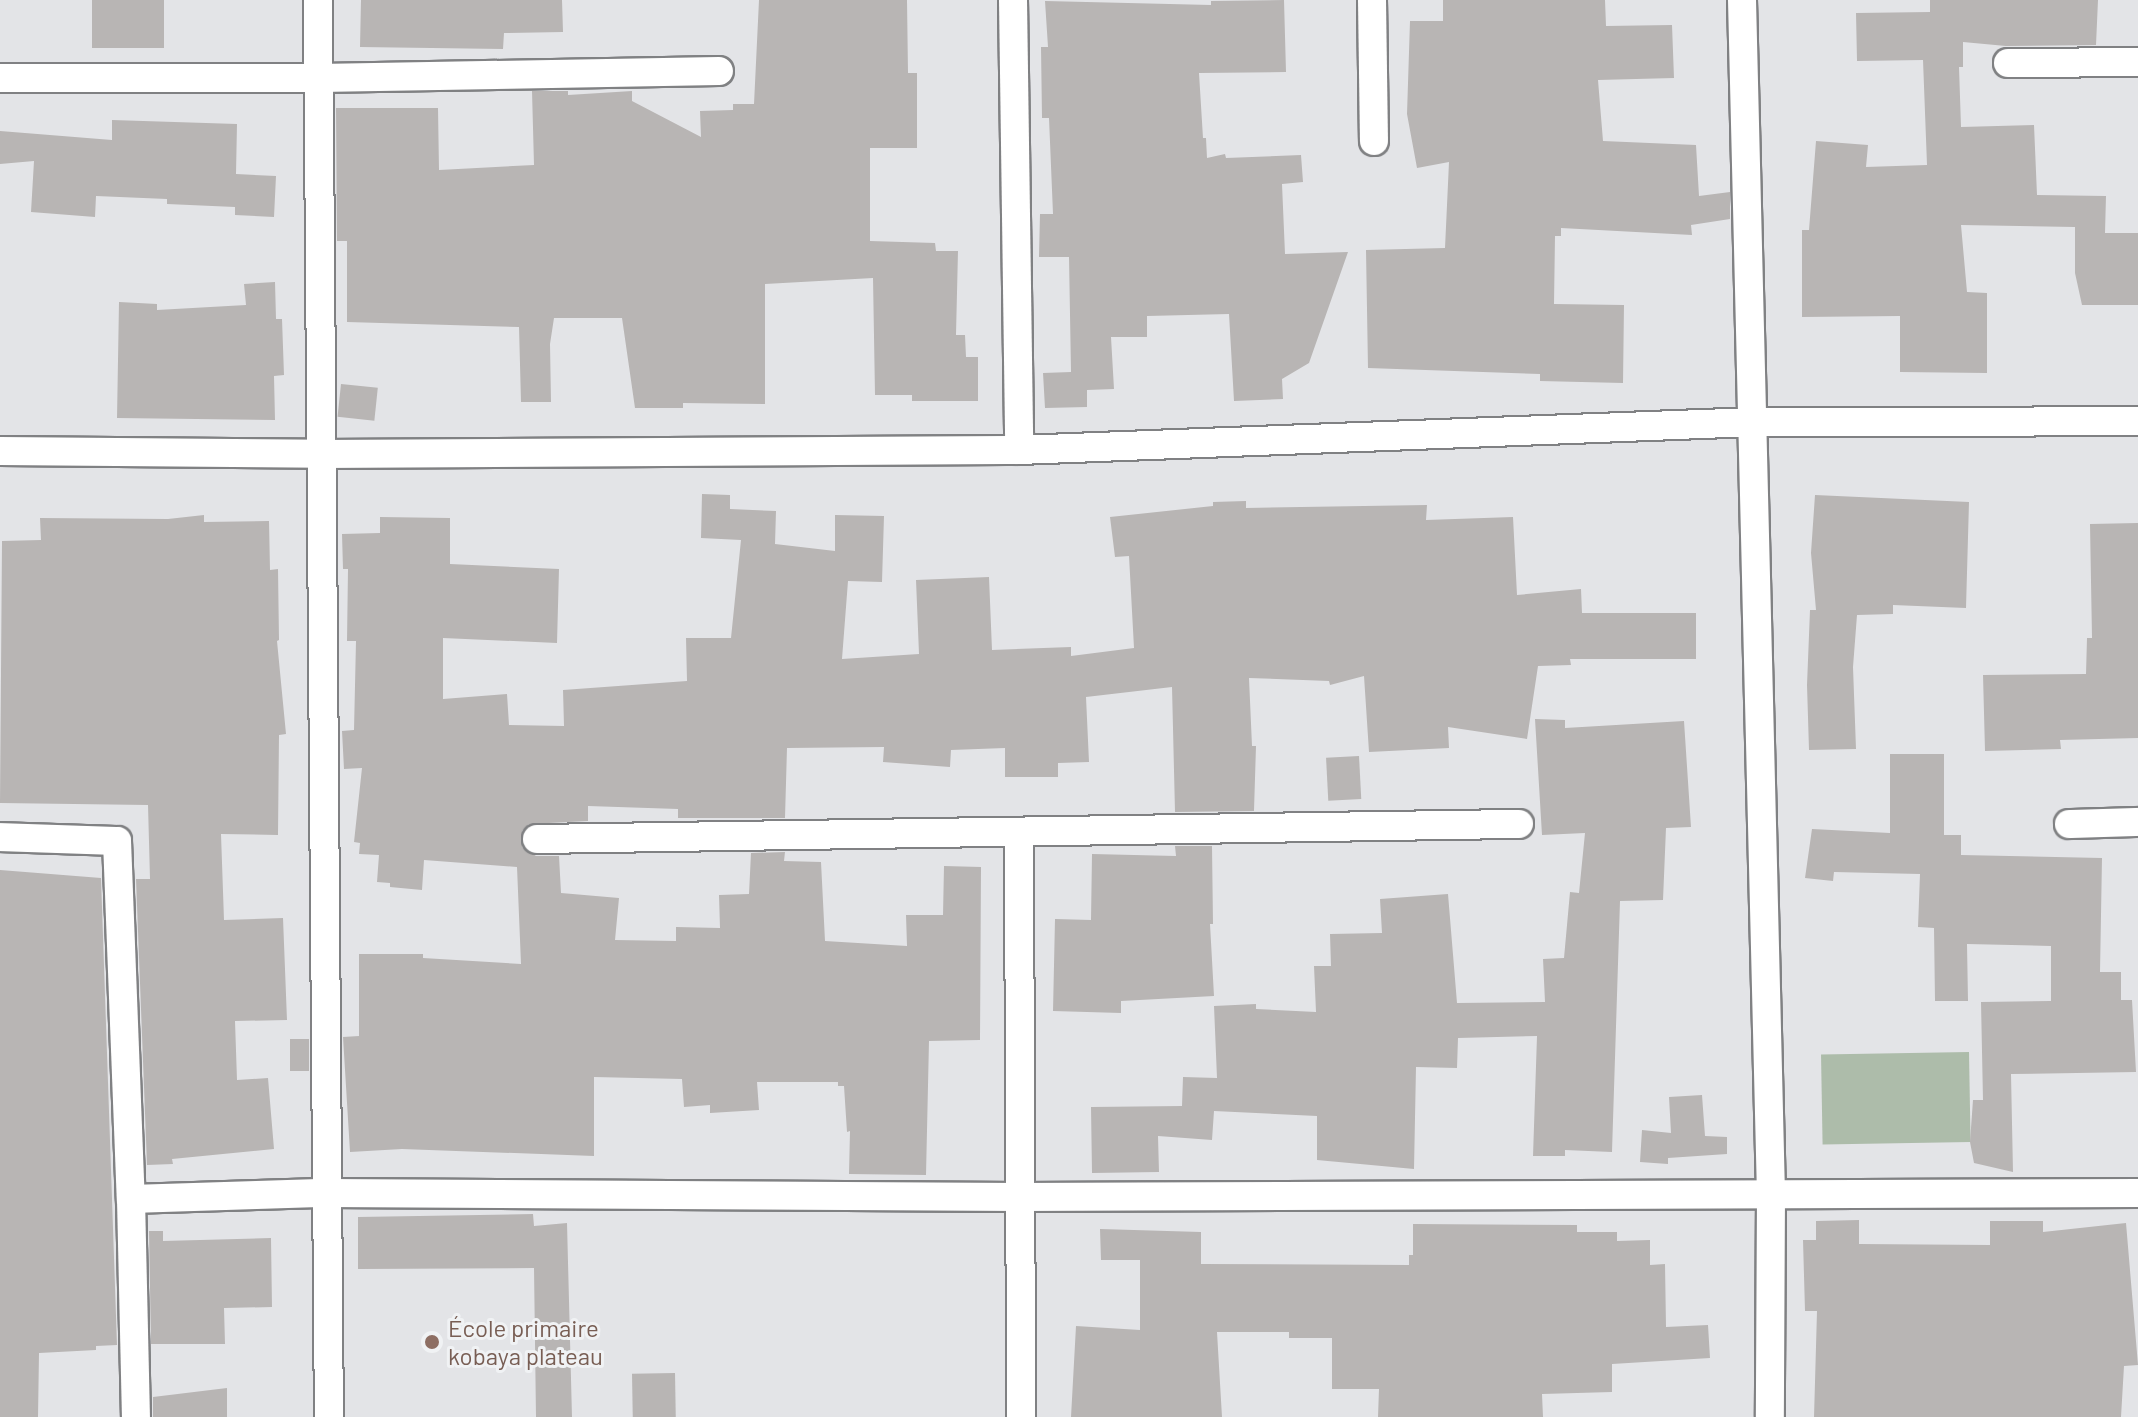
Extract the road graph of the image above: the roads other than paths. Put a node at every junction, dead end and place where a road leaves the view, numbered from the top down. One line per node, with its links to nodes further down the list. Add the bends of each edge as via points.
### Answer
1 (318, 0): 9 (street)
2 (1013, 0): 13 (street)
3 (1372, 0): 10 (street)
4 (1742, 0): 12 (street)
5 (2138, 62): 6 (street)
6 (2008, 63)
7 (719, 71): 9 (street)
8 (0, 78): 9 (street)
9 (319, 78): 15 (street)
10 (1374, 141)
11 (2138, 421): 12 (street)
12 (1753, 422): 13 (street); 24 (street)
13 (1019, 450): 15 (street)
14 (0, 451): 15 (street)
15 (321, 454): 22 (street)
16 (2138, 822): 18 (street)
17 (1519, 824): 19 (street)
18 (2069, 824)
19 (1019, 832): 21 (street); 25 (street)
20 (0, 837): 26 (street, via 117,841)
21 (537, 839)
22 (327, 1193): 25 (street); 26 (street); 28 (street)
23 (2138, 1193): 24 (street)
24 (1771, 1195): 25 (street); 30 (street)
25 (1020, 1197): 29 (street)
26 (131, 1199): 27 (street)
27 (136, 1417)
28 (329, 1417)
29 (1021, 1417)
30 (1770, 1417)

